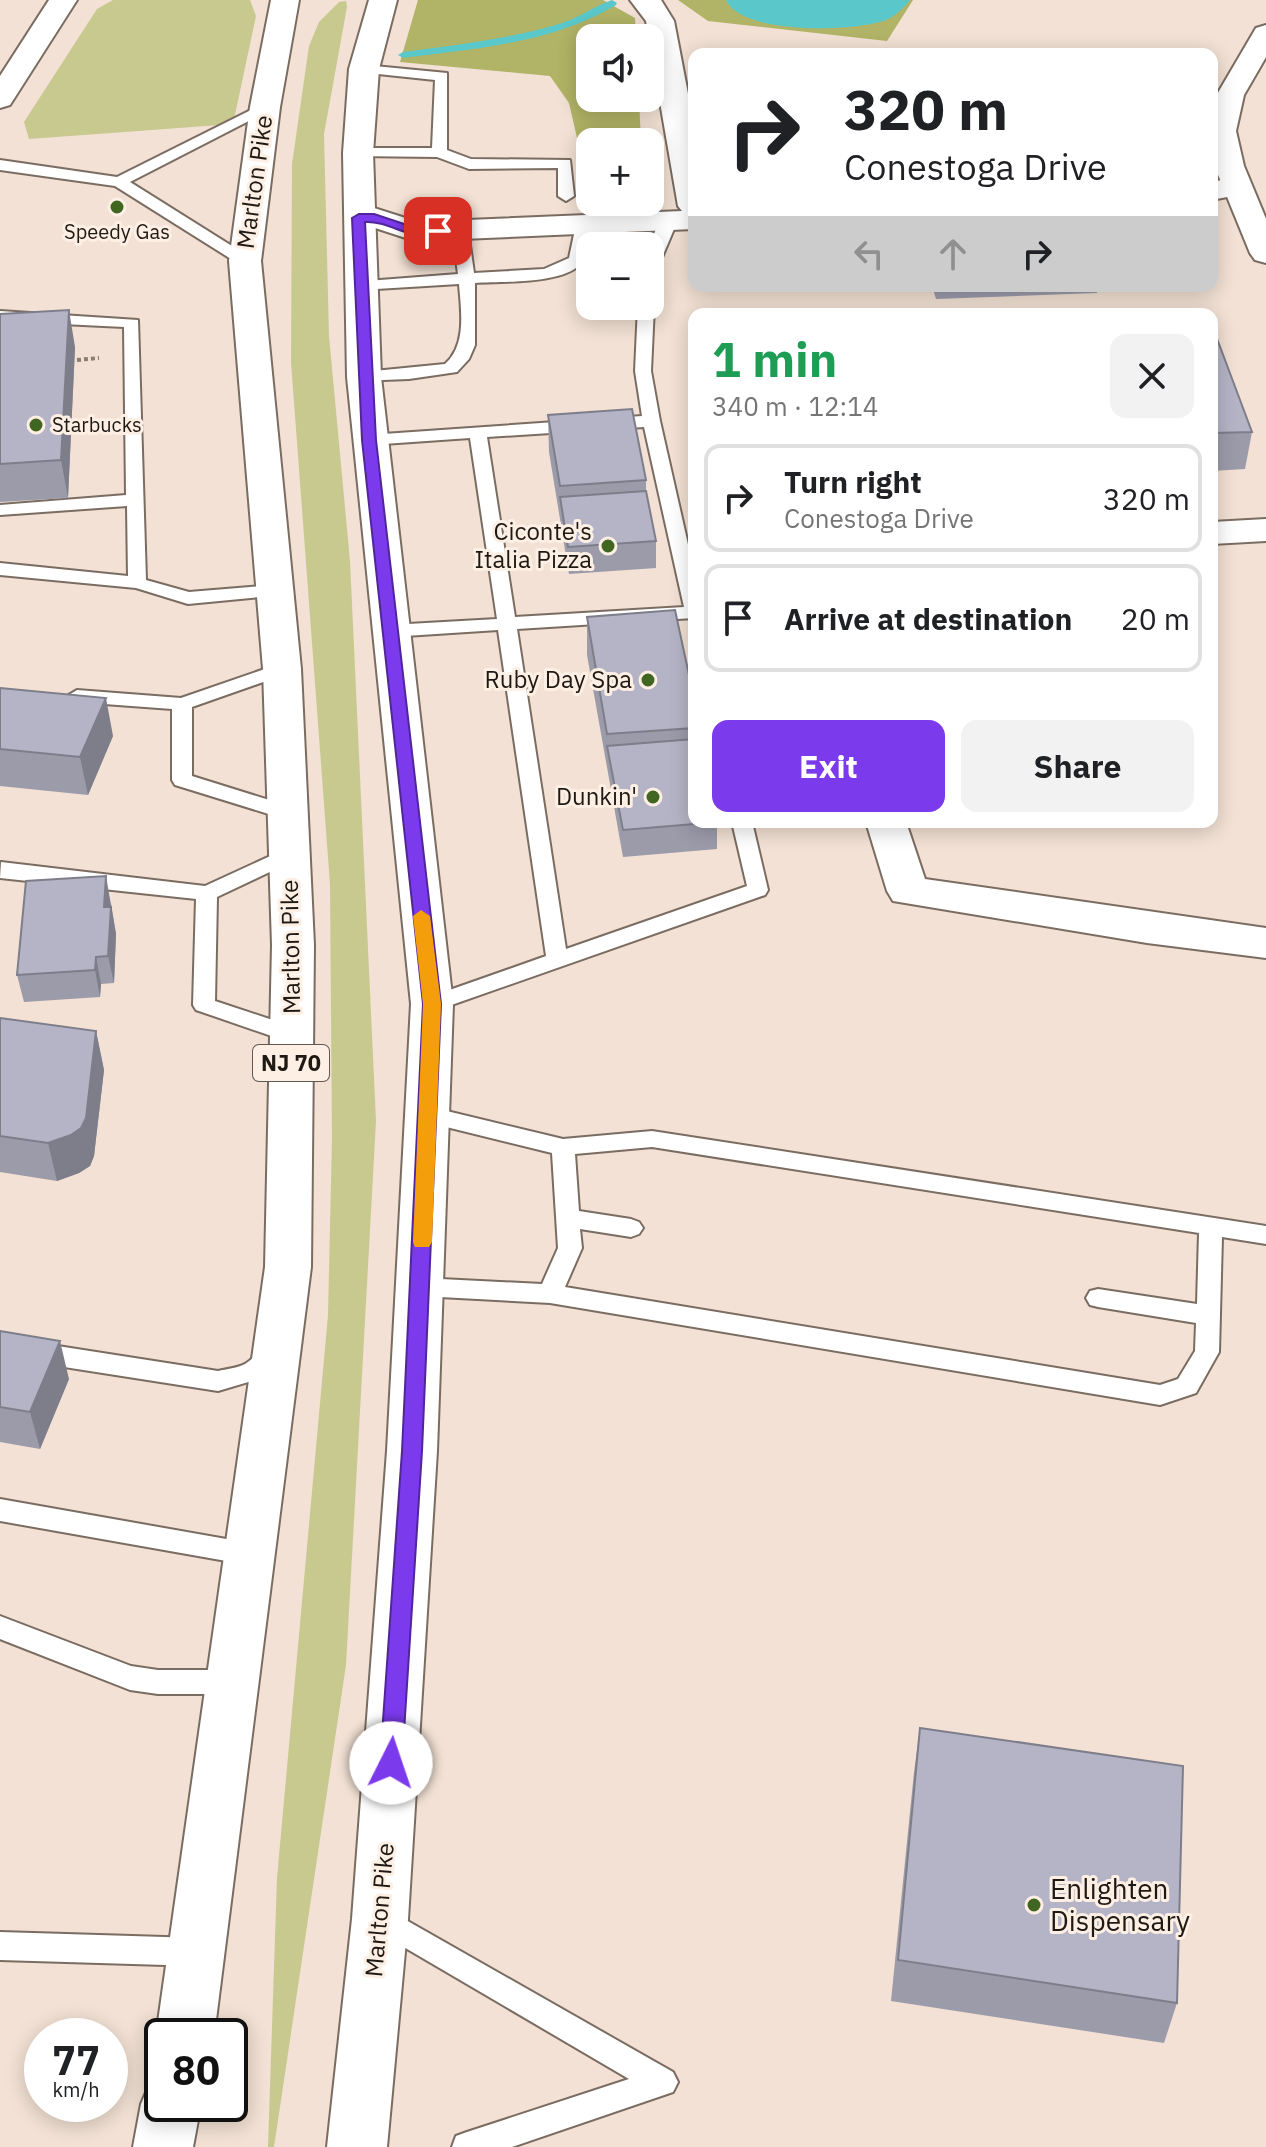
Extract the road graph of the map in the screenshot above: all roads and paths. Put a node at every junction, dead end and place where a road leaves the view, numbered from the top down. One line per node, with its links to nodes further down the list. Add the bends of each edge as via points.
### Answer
1 (63, 0): 7 (main road)
2 (285, 0): 8 (main road, Marlton Pike / NJ 70)
3 (383, 0): 6 (main road, Marlton Pike)
4 (644, 0): 16 (main road, via 660,21)
5 (1266, 34): 13 (main road, via 1220,120)
6 (364, 69): 9 (lane, via 442,76); 10 (main road, Marlton Pike)
7 (0, 99)
8 (265, 107): 12 (lane); 21 (main road, Marlton Pike / NJ 70)
9 (439, 152): 10 (lane); 15 (lane, via 469,164 565,163)
10 (358, 153): 17 (main road, Marlton Pike)
11 (0, 165): 12 (lane)
12 (119, 182): 21 (lane)
13 (1231, 186): 20 (main road)
14 (414, 203): 17 (main road)
15 (569, 203): 16 (main road); 18 (main road); 22 (lane, via 579,256 570,268)
16 (685, 204): 19 (lane)
17 (367, 218): 18 (main road, via 415,232); 23 (main road, Marlton Pike)
18 (460, 231): 22 (lane)
19 (664, 241)
20 (1266, 253)
21 (245, 261): 37 (main road, Marlton Pike / NJ 70)
22 (466, 279): 23 (lane); 26 (lane, via 470,329 463,357 452,368)
23 (360, 285): 26 (main road, Marlton Pike)
24 (0, 316): 30 (lane, via 132,323)
25 (645, 320): 27 (lane, via 643,371)
26 (364, 377): 29 (main road, Marlton Pike)
27 (651, 421): 28 (lane); 36 (lane)
28 (478, 433): 29 (lane); 39 (lane)
29 (369, 440): 40 (main road, Marlton Pike)
30 (135, 500): 31 (lane); 35 (lane)
31 (0, 510)
32 (1266, 530): 33 (main road)
33 (1218, 533)
34 (0, 569): 35 (lane)
35 (137, 583): 37 (lane, via 188,598)
36 (688, 585)
37 (274, 591): 41 (main road, Marlton Pike / NJ 70)
38 (688, 612): 39 (lane)
39 (507, 624): 40 (lane); 50 (lane)
40 (390, 631): 51 (main road, Marlton Pike)
41 (282, 669): 43 (lane); 46 (main road, Marlton Pike / NJ 70)
42 (61, 695): 43 (lane)
43 (182, 704): 46 (lane, via 182,780)
44 (743, 828): 50 (lane, via 758,890)
45 (888, 828): 49 (main road, via 908,891)
46 (289, 833): 48 (lane); 52 (main road, Marlton Pike / NJ 70)
47 (0, 871): 48 (lane)
48 (207, 893): 52 (lane, via 204,1005)
49 (1266, 943)
50 (557, 959): 51 (lane)
51 (432, 1004): 53 (main road, Marlton Pike)
52 (292, 1035): 64 (main road, Marlton Pike / NJ 70, via 288,1267)
53 (426, 1114): 54 (lane); 59 (main road, Marlton Pike)
54 (563, 1147): 55 (lane); 56 (lane, via 652,1139)
55 (568, 1218): 57 (lane); 60 (lane, via 570,1248)
56 (1211, 1226): 58 (lane); 62 (lane)
57 (631, 1228)
58 (1266, 1235)
59 (421, 1287): 60 (lane); 69 (main road, Marlton Pike)
60 (550, 1294): 62 (lane, via 1160,1395 1187,1386 1207,1352)
61 (1098, 1298): 62 (lane)
62 (1208, 1315)
63 (0, 1347): 64 (lane, via 218,1381 253,1371)
64 (277, 1348): 66 (main road, Marlton Pike / NJ 70)
65 (0, 1510): 66 (lane)
66 (249, 1554): 68 (main road, Marlton Pike / NJ 70)
67 (0, 1627): 68 (lane, via 130,1678)
68 (232, 1682): 71 (main road, Marlton Pike / NJ 70)
69 (380, 1919): 73 (main road, Marlton Pike); 74 (lane, via 663,2082)
70 (0, 1946): 71 (lane)
71 (198, 1952): 72 (main road, Marlton Pike / NJ 70)
72 (188, 2018)
73 (357, 2147)
74 (467, 2147)

